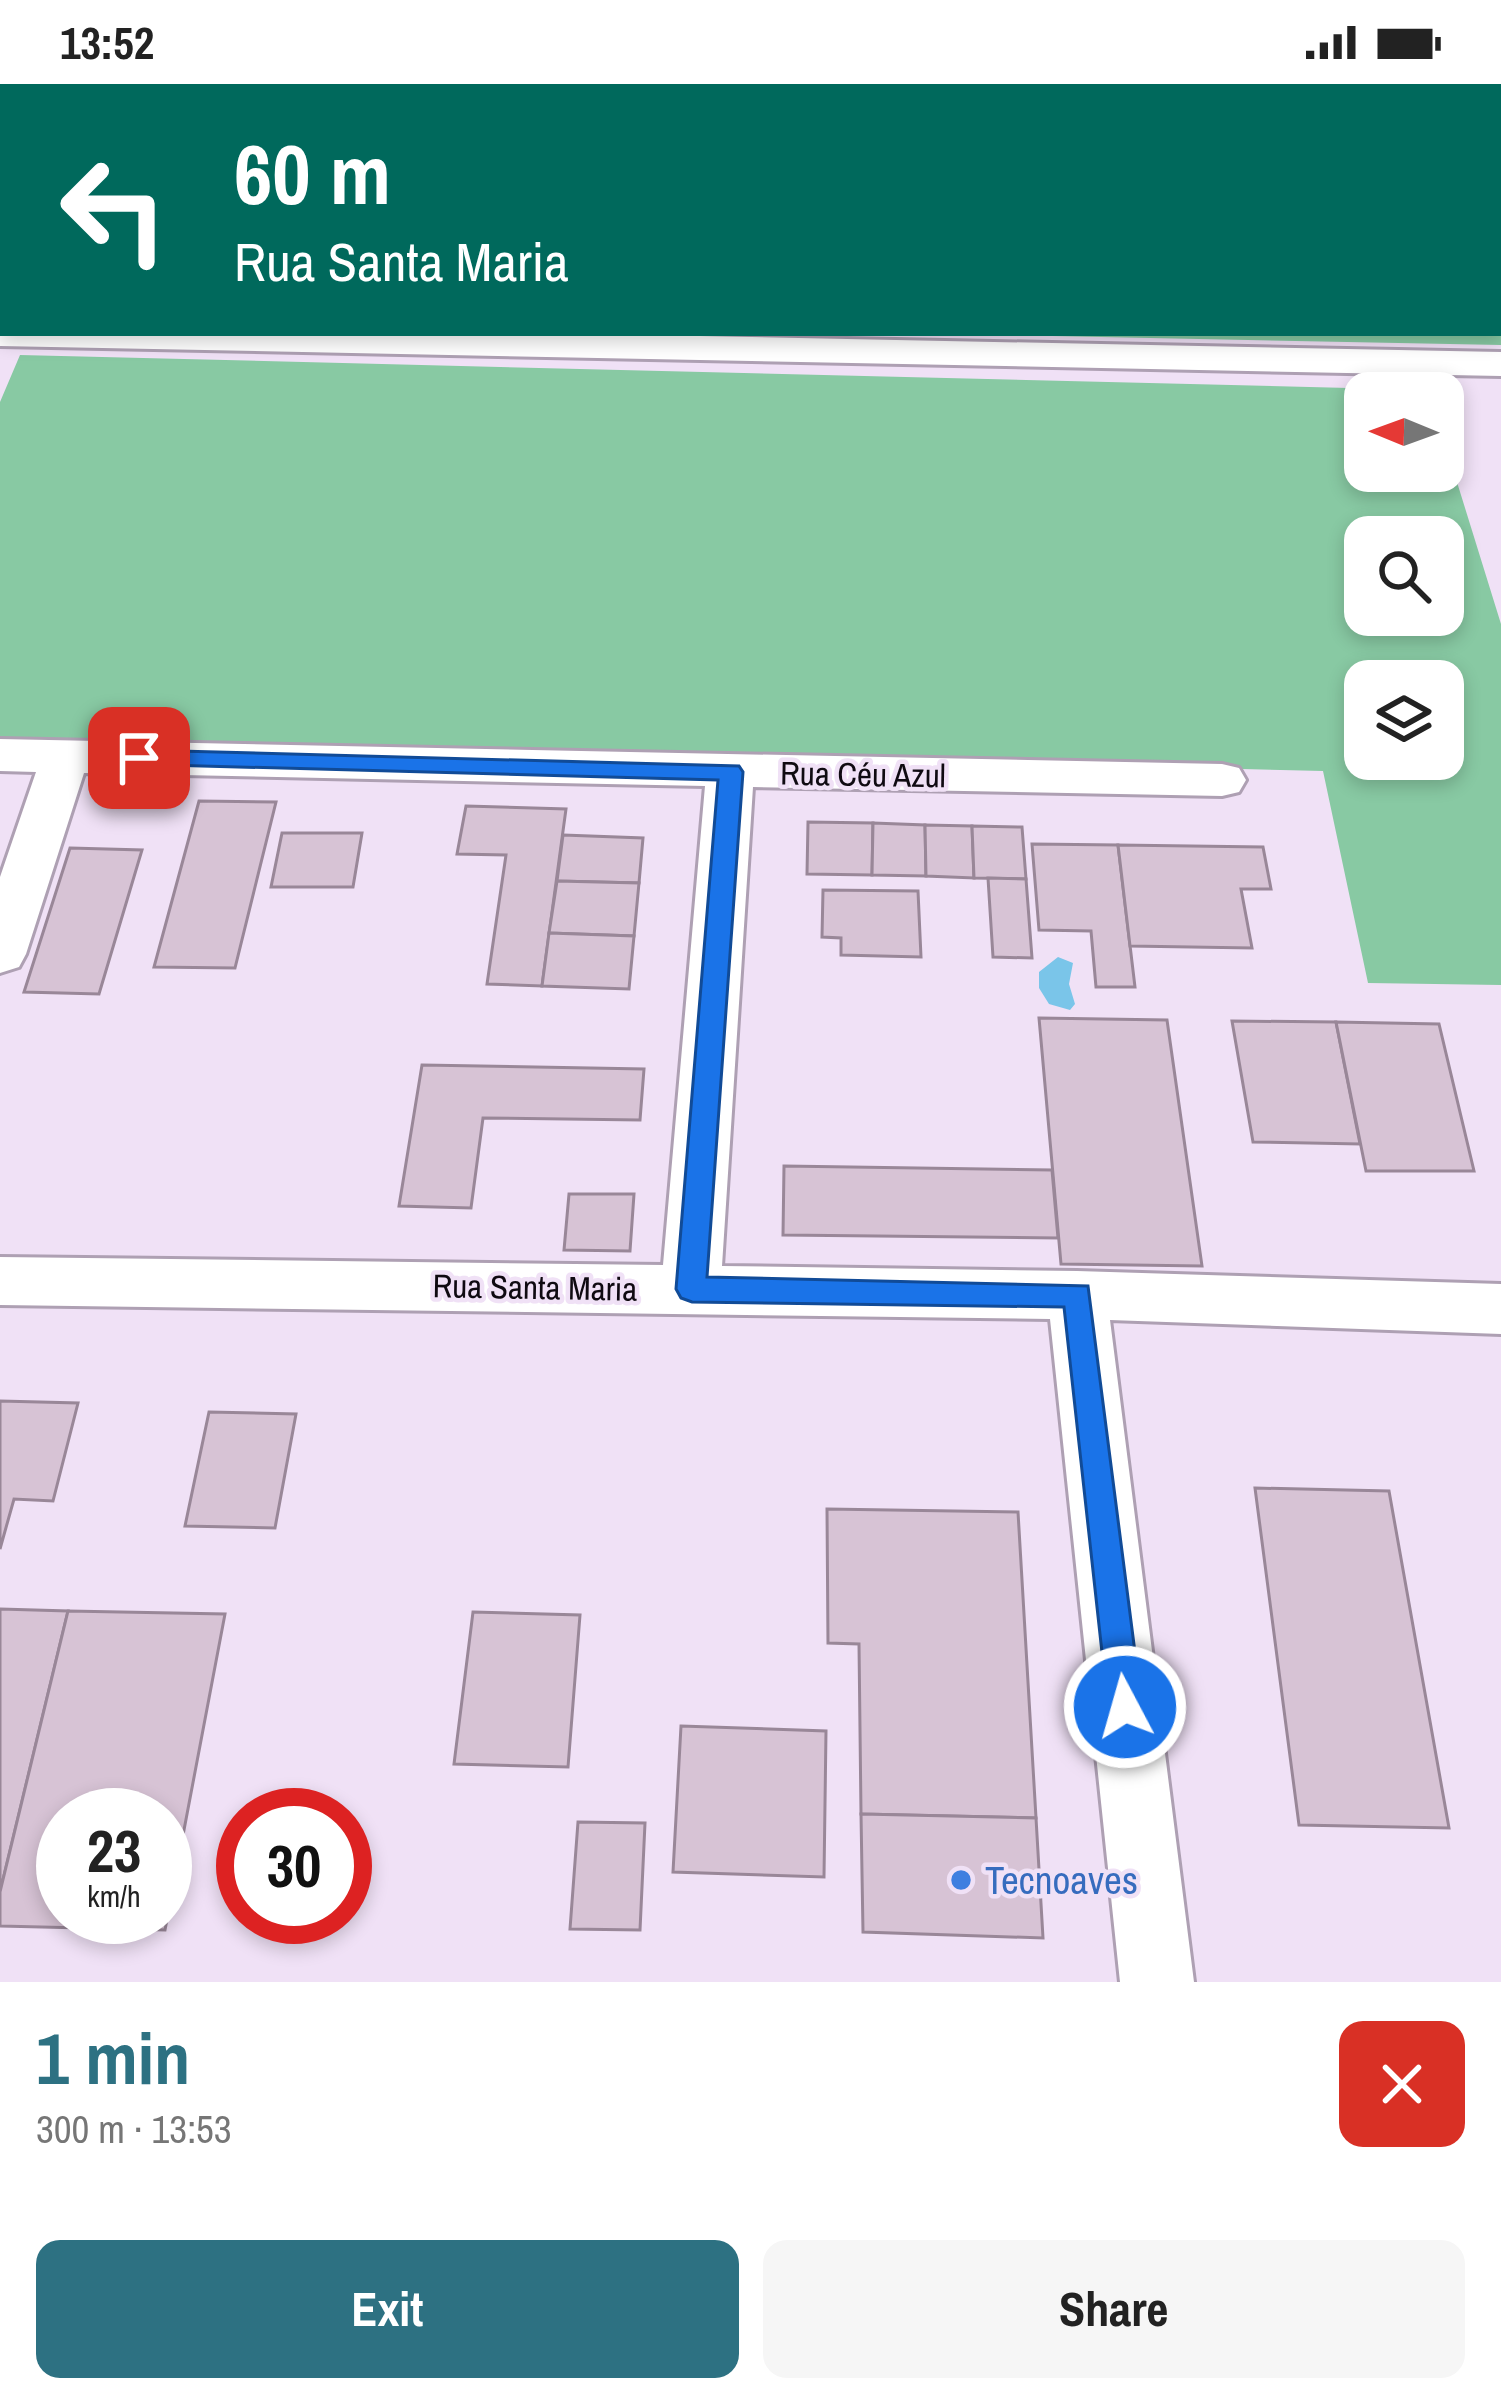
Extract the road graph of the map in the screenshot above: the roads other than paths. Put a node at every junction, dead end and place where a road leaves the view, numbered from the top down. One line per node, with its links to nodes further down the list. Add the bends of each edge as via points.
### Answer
1 (100, 336): 2 (street)
2 (1501, 364)
3 (0, 755): 4 (street, Rua Céu Azul)
4 (65, 757): 5 (street, Rua Céu Azul); 7 (street)
5 (730, 772): 6 (street, Rua Céu Azul); 9 (street)
6 (1222, 780)
7 (0, 954)
8 (0, 1281): 9 (street, Rua Santa Maria)
9 (692, 1289): 10 (street, Rua Santa Maria)
10 (1077, 1295): 11 (street, Rua Santa Maria); 12 (street)
11 (1501, 1309)
12 (1157, 1982)

